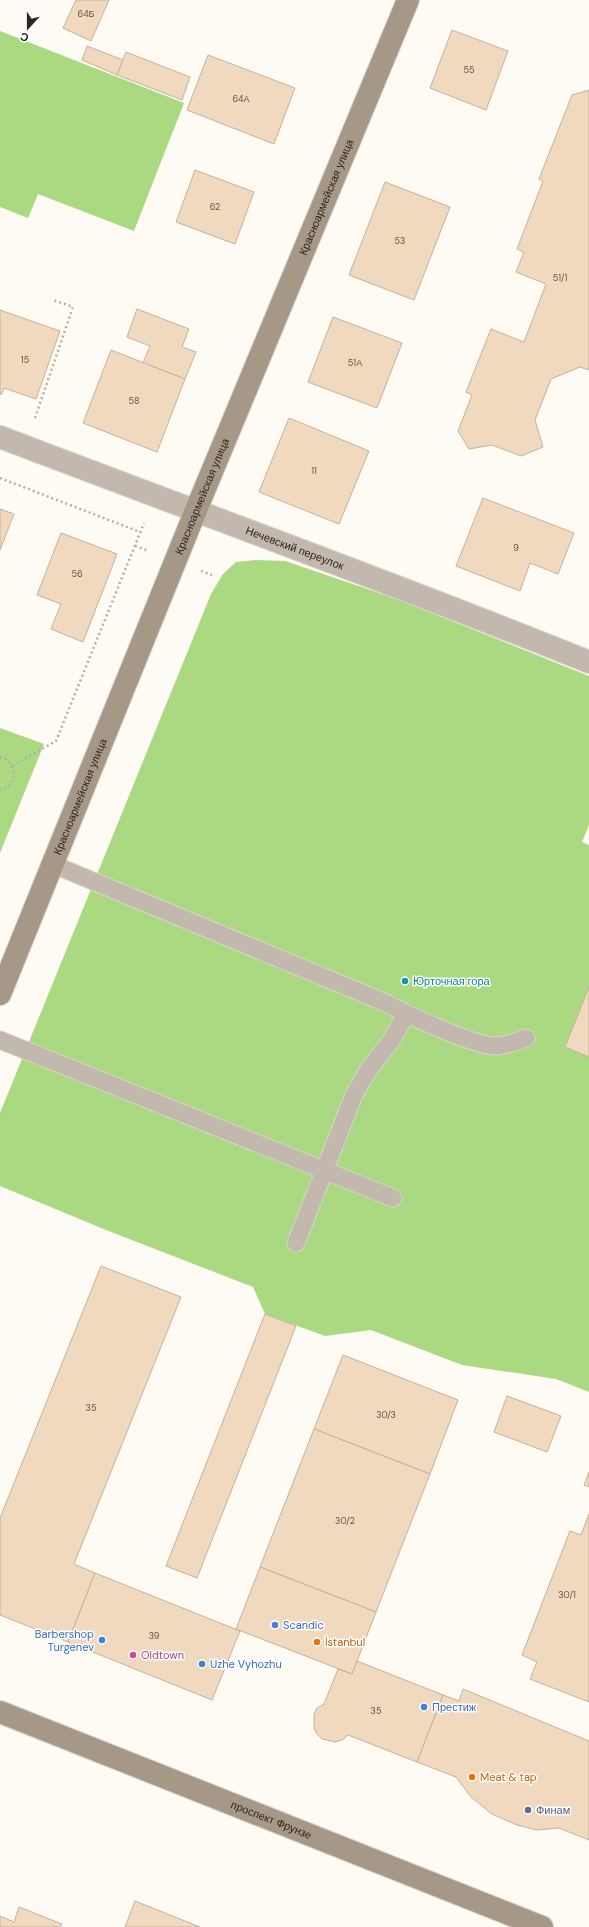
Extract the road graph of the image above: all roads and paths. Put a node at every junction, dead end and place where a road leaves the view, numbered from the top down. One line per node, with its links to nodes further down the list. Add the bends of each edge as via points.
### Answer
1 (408, 0): 6 (main road, Красноармейская улица)
2 (53, 300): 3 (path, via 73,307)
3 (35, 418)
4 (0, 437): 6 (street, Нечевский переулок)
5 (0, 478): 8 (path)
6 (196, 510): 13 (street, Нечевский переулок); 17 (main road, Красноармейская улица)
7 (144, 522): 8 (path)
8 (140, 532): 9 (path)
9 (135, 546): 10 (path); 15 (path, via 56,741)
10 (149, 551)
11 (200, 570): 12 (path)
12 (212, 575)
13 (589, 662)
14 (0, 757): 15 (path, via 9,761)
15 (12, 766): 16 (path, via 12,782)
16 (0, 790)
17 (52, 864): 18 (main road, Красноармейская улица); 19 (lane, via 386,1003)
18 (0, 994)
19 (406, 1014): 20 (lane, via 495,1046 511,1044); 22 (lane, via 354,1095)
20 (526, 1038)
21 (0, 1040): 22 (lane)
22 (324, 1170): 23 (lane); 24 (lane)
23 (393, 1198)
24 (296, 1243)
25 (0, 1712): 26 (main road, проспект Фрунзе)
26 (542, 1927)

